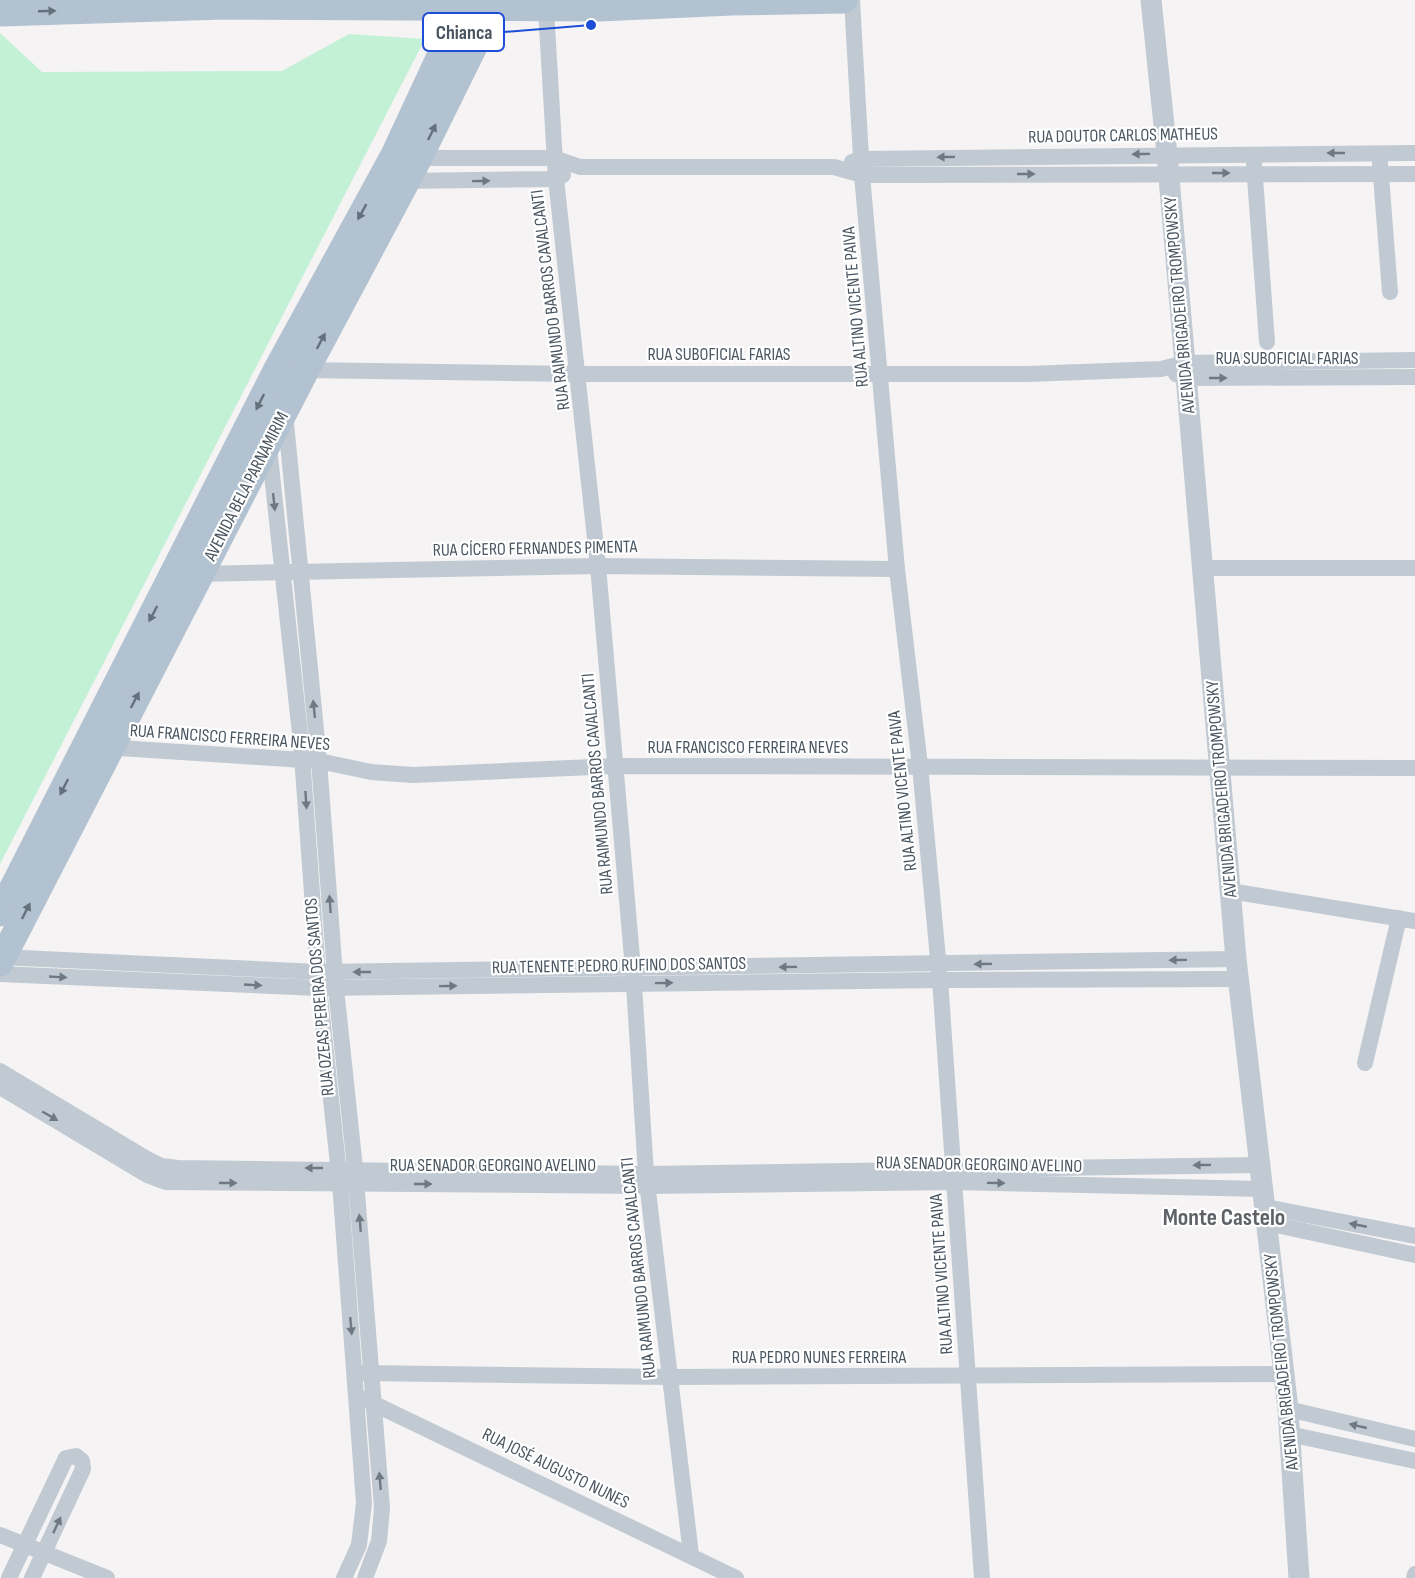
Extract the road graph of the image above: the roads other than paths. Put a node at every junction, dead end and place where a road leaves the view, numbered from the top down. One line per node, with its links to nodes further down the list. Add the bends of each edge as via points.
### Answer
1 (374, 0): 6 (main road)
2 (844, 0): 5 (main road)
3 (852, 0): 16 (street, RUA ALTINO VICENTE PAIVA)
4 (1151, 0): 14 (street, AVENIDA BRIGADEIRO TROMPOWSKY)
5 (565, 6): 7 (main road); 13 (street, RUA RAIMUNDO BARROS CAVALCANTI)
6 (402, 8): 8 (main road); 9 (main road, one-way to 6, via 224,6)
7 (493, 8): 8 (main road); 17 (main road, AVENIDA BELA PARNAMIRIM, one-way to 7)
8 (462, 9): 17 (main road, AVENIDA BELA PARNAMIRIM)
9 (0, 13)
10 (1254, 153): 11 (street, RUA DOUTOR CARLOS MATHEUS, one-way to 10); 14 (street, RUA DOUTOR CARLOS MATHEUS); 18 (street)
11 (1379, 153): 12 (street, RUA DOUTOR CARLOS MATHEUS); 19 (street)
12 (1415, 153)
13 (554, 158): 15 (street, RUA DOUTOR CARLOS MATHEUS); 17 (street, RUA DOUTOR CARLOS MATHEUS); 21 (street, RUA RAIMUNDO BARROS CAVALCANTI)
14 (1168, 163): 16 (street, RUA DOUTOR CARLOS MATHEUS); 18 (street, RUA DOUTOR CARLOS MATHEUS, one-way to 18); 27 (street, AVENIDA BRIGADEIRO TROMPOWSKY)
15 (580, 167): 16 (street, RUA DOUTOR CARLOS MATHEUS); 21 (street, RUA DOUTOR CARLOS MATHEUS)
16 (862, 167): 29 (street, RUA ALTINO VICENTE PAIVA)
17 (400, 168): 21 (street, RUA DOUTOR CARLOS MATHEUS, one-way to 21); 25 (main road, AVENIDA BELA PARNAMIRIM, one-way to 25); 26 (main road, AVENIDA BELA PARNAMIRIM, one-way to 17)
18 (1255, 173): 19 (street, RUA DOUTOR CARLOS MATHEUS); 23 (street)
19 (1380, 174): 20 (street, RUA DOUTOR CARLOS MATHEUS); 22 (street)
20 (1415, 174)
21 (556, 179): 28 (street, RUA RAIMUNDO BARROS CAVALCANTI)
22 (1390, 292)
23 (1267, 342)
24 (1415, 360): 27 (street, RUA SUBOFICIAL FARIAS)
25 (277, 369): 26 (street, RUA SUBOFICIAL FARIAS); 39 (main road, AVENIDA BELA PARNAMIRIM, one-way to 39)
26 (306, 370): 28 (street, RUA SUBOFICIAL FARIAS); 31 (main road, AVENIDA BELA PARNAMIRIM)
27 (1185, 370): 29 (street, RUA SUBOFICIAL FARIAS); 30 (street, RUA SUBOFICIAL FARIAS, one-way to 30); 34 (street, AVENIDA BRIGADEIRO TROMPOWSKY)
28 (579, 374): 29 (street, RUA SUBOFICIAL FARIAS); 33 (street, RUA RAIMUNDO BARROS CAVALCANTI)
29 (881, 374): 36 (street, RUA ALTINO VICENTE PAIVA)
30 (1415, 377)
31 (285, 410): 32 (main road, AVENIDA BELA PARNAMIRIM); 37 (street, RUA OZEAS PEREIRA DOS SANTOS)
32 (268, 443): 37 (street, RUA OZEAS PEREIRA DOS SANTOS, one-way to 37); 38 (main road, AVENIDA BELA PARNAMIRIM)
33 (598, 566): 36 (street, RUA CÍCERO FERNANDES PIMENTA); 37 (street, RUA CÍCERO FERNANDES PIMENTA); 42 (street, RUA RAIMUNDO BARROS CAVALCANTI)
34 (1201, 568): 35 (street); 45 (street, AVENIDA BRIGADEIRO TROMPOWSKY)
35 (1415, 568)
36 (897, 569): 43 (street, RUA ALTINO VICENTE PAIVA)
37 (290, 572): 38 (street, RUA CÍCERO FERNANDES PIMENTA); 41 (street, RUA OZEAS PEREIRA DOS SANTOS)
38 (202, 573): 39 (street, RUA CÍCERO FERNANDES PIMENTA); 40 (main road, AVENIDA BELA PARNAMIRIM, one-way to 38)
39 (174, 574): 40 (main road, AVENIDA BELA PARNAMIRIM, one-way to 40)
40 (97, 747): 41 (street, RUA FRANCISCO FERREIRA NEVES); 47 (main road, AVENIDA BELA PARNAMIRIM, one-way to 47); 49 (main road, AVENIDA BELA PARNAMIRIM, one-way to 40)
41 (311, 760): 42 (street, RUA FRANCISCO FERREIRA NEVES, via 371,772 413,775); 53 (street, RUA OZEAS PEREIRA DOS SANTOS)
42 (615, 766): 43 (street, RUA FRANCISCO FERREIRA NEVES); 52 (street, RUA RAIMUNDO BARROS CAVALCANTI)
43 (920, 766): 45 (street, RUA FRANCISCO FERREIRA NEVES); 51 (street, RUA ALTINO VICENTE PAIVA)
44 (1415, 768): 45 (street, RUA FRANCISCO FERREIRA NEVES)
45 (1218, 769): 46 (street, AVENIDA BRIGADEIRO TROMPOWSKY)
46 (1230, 891): 48 (street); 50 (street, AVENIDA BRIGADEIRO TROMPOWSKY)
47 (0, 913)
48 (1407, 919): 54 (street)
49 (1, 963): 53 (street, RUA TENENTE PEDRO RUFINO DOS SANTOS)
50 (1237, 969): 51 (street, RUA TENENTE PEDRO RUFINO DOS SANTOS); 57 (street, AVENIDA BRIGADEIRO TROMPOWSKY)
51 (939, 973): 52 (street, RUA TENENTE PEDRO RUFINO DOS SANTOS); 58 (street, RUA ALTINO VICENTE PAIVA)
52 (633, 976): 53 (street, RUA TENENTE PEDRO RUFINO DOS SANTOS); 60 (street, RUA RAIMUNDO BARROS CAVALCANTI)
53 (327, 980): 59 (street, RUA OZEAS PEREIRA DOS SANTOS)
54 (1365, 1063)
55 (0, 1071): 59 (street, RUA SENADOR GEORGINO AVELINO, one-way to 55, via 161,1166)
56 (0, 1087): 59 (street, RUA SENADOR GEORGINO AVELINO, one-way to 59, via 147,1175 166,1182)
57 (1260, 1165): 58 (street, RUA SENADOR GEORGINO AVELINO, one-way to 58); 61 (street, AVENIDA BRIGADEIRO TROMPOWSKY)
58 (953, 1175): 60 (street, RUA SENADOR GEORGINO AVELINO); 61 (street, RUA SENADOR GEORGINO AVELINO, one-way to 61); 69 (street, RUA ALTINO VICENTE PAIVA)
59 (348, 1176): 60 (street, RUA SENADOR GEORGINO AVELINO); 64 (street, RUA OZEAS PEREIRA DOS SANTOS); 65 (street, RUA OZEAS PEREIRA DOS SANTOS, one-way to 59)
60 (647, 1180): 70 (street, RUA RAIMUNDO BARROS CAVALCANTI)
61 (1265, 1206): 62 (street, RUA SENADOR GEORGINO AVELINO, one-way to 61); 63 (street, RUA SENADOR GEORGINO AVELINO); 68 (street, AVENIDA BRIGADEIRO TROMPOWSKY)
62 (1415, 1236)
63 (1415, 1255)
64 (346, 1268): 65 (street); 66 (street, RUA OZEAS PEREIRA DOS SANTOS, one-way to 66)
65 (363, 1268): 67 (street, RUA OZEAS PEREIRA DOS SANTOS)
66 (355, 1373): 67 (street, RUA PEDRO NUNES FERREIRA); 71 (street, RUA OZEAS PEREIRA DOS SANTOS)
67 (372, 1374): 70 (street, RUA PEDRO NUNES FERREIRA); 72 (street, RUA OZEAS PEREIRA DOS SANTOS)
68 (1284, 1374): 69 (street, RUA PEDRO NUNES FERREIRA); 73 (street, AVENIDA BRIGADEIRO TROMPOWSKY)
69 (968, 1376): 70 (street, RUA PEDRO NUNES FERREIRA); 90 (street, RUA ALTINO VICENTE PAIVA)
70 (670, 1377): 82 (street, RUA RAIMUNDO BARROS CAVALCANTI)
71 (356, 1397): 72 (street, RUA JOSÉ AUGUSTO NUNES); 77 (street, RUA OZEAS PEREIRA DOS SANTOS)
72 (373, 1402): 78 (street, RUA OZEAS PEREIRA DOS SANTOS, one-way to 72); 82 (street, RUA JOSÉ AUGUSTO NUNES)
73 (1288, 1409): 74 (street, AVENIDA BRIGADEIRO TROMPOWSKY); 75 (street, one-way to 73)
74 (1289, 1434): 76 (street); 91 (street, AVENIDA BRIGADEIRO TROMPOWSKY)
75 (1415, 1439)
76 (1415, 1461)
77 (364, 1503): 78 (street); 83 (street, RUA OZEAS PEREIRA DOS SANTOS, via 363,1530)
78 (382, 1508): 85 (street, RUA OZEAS PEREIRA DOS SANTOS, via 379,1541)
79 (0, 1535): 80 (street)
80 (26, 1545): 81 (street); 81 (street, one-way to 80, via 83,1469 76,1456 66,1458); 84 (street)
81 (44, 1552): 86 (street); 87 (street)
82 (691, 1554): 89 (street, RUA JOSÉ AUGUSTO NUNES)
83 (352, 1561): 85 (street); 88 (street, RUA OZEAS PEREIRA DOS SANTOS)
84 (8, 1568): 86 (street)
85 (366, 1574)
86 (36, 1577)
87 (107, 1578)
88 (344, 1578)
89 (736, 1578)
90 (982, 1578)
91 (1299, 1578)

